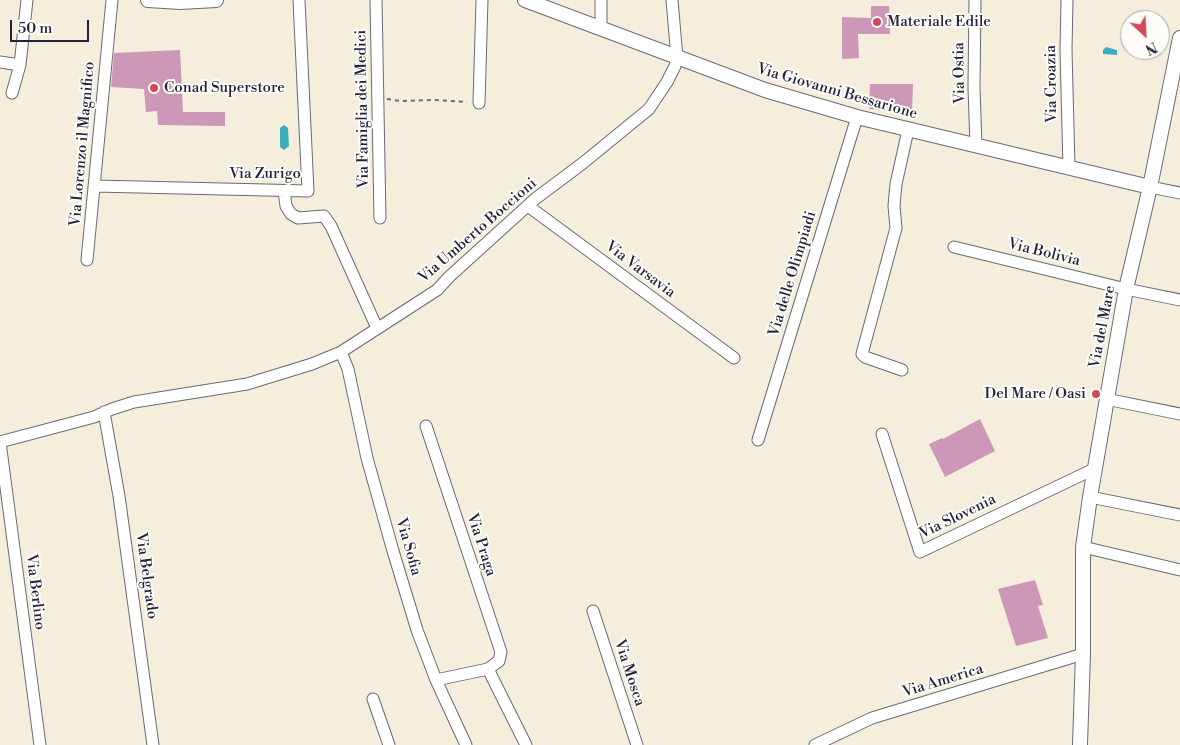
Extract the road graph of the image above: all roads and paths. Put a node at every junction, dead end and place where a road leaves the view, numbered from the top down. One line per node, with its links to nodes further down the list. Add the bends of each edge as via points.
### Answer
1 (27, 0): 19 (street)
2 (112, 0): 28 (street, Via Lorenzo il Magnifico)
3 (148, 0): 4 (street)
4 (169, 0): 5 (street)
5 (216, 0)
6 (299, 0): 30 (street, Via Zurigo, via 308,191)
7 (376, 0): 22 (street, Via Famiglia dei Medici)
8 (482, 0): 23 (street)
9 (525, 0): 14 (street, Via Giovanni Bessarione)
10 (601, 0): 15 (street)
11 (672, 0): 17 (street)
12 (975, 0): 26 (street, Via Ostia)
13 (1067, 0): 27 (street, Via Croazia)
14 (546, 4): 15 (street, Via Giovanni Bessarione)
15 (601, 29): 17 (street, Via Giovanni Bessarione)
16 (1180, 38): 20 (street, Via del Mare)
17 (677, 58): 24 (street, Via Giovanni Bessarione, via 765,90); 32 (street, Via Umberto Boccioni, via 667,82 649,109)
18 (0, 62): 19 (street)
19 (20, 66): 21 (street)
20 (1175, 81): 29 (street, Via del Mare)
21 (12, 93)
22 (378, 98): 23 (path); 33 (street, Via Famiglia dei Medici)
23 (479, 103)
24 (857, 117): 25 (street, Via Giovanni Bessarione); 47 (street, Via delle Olimpiadi)
25 (908, 130): 26 (street, Via Giovanni Bessarione); 41 (street, via 896,184 896,228 862,354)
26 (976, 146): 27 (street, Via Giovanni Bessarione)
27 (1069, 168): 29 (street, Via Giovanni Bessarione)
28 (94, 186): 30 (street, Via Zurigo); 35 (street, Via Lorenzo il Magnifico)
29 (1150, 187): 31 (street); 36 (street, Via del Mare)
30 (284, 190): 38 (street, via 290,214 298,218 324,216 331,226)
31 (1180, 193)
32 (528, 206): 38 (street, Via Umberto Boccioni, via 437,290); 40 (street, Via Varsavia)
33 (380, 218)
34 (954, 247): 36 (street, Via Bolivia)
35 (87, 260)
36 (1126, 289): 37 (street, Via Bolivia); 42 (street, Via del Mare)
37 (1180, 300)
38 (377, 328): 39 (street, Via Umberto Boccioni)
39 (341, 352): 43 (street, Via Umberto Boccioni, via 247,384 134,402); 57 (street, Via Sofia, via 393,551)
40 (734, 358)
41 (902, 370)
42 (1106, 399): 44 (street); 49 (street, Via del Mare)
43 (104, 412): 48 (street, Via Umberto Boccioni); 60 (street, Via Belgrado, via 119,496)
44 (1180, 414)
45 (426, 426): 56 (street, Via Praga, via 501,652 499,661)
46 (882, 434): 49 (street, Via Slovenia, via 920,552)
47 (758, 440)
48 (0, 442): 59 (street, Via Berlino)
49 (1094, 468): 50 (street, Via del Mare)
50 (1090, 497): 51 (street); 52 (street, Via del Mare)
51 (1180, 515)
52 (1083, 547): 53 (street); 55 (street, Via del Mare)
53 (1180, 570)
54 (593, 611): 64 (street, Via Mosca)
55 (1083, 654): 65 (street, Via America, via 872,718); 66 (street, Via del Mare)
56 (488, 669): 57 (street); 63 (street)
57 (436, 680): 62 (street, Via Sofia)
58 (373, 700): 61 (street)
59 (40, 745)
60 (153, 745)
61 (389, 745)
62 (466, 745)
63 (526, 745)
64 (637, 745)
65 (815, 745)
66 (1080, 745)

